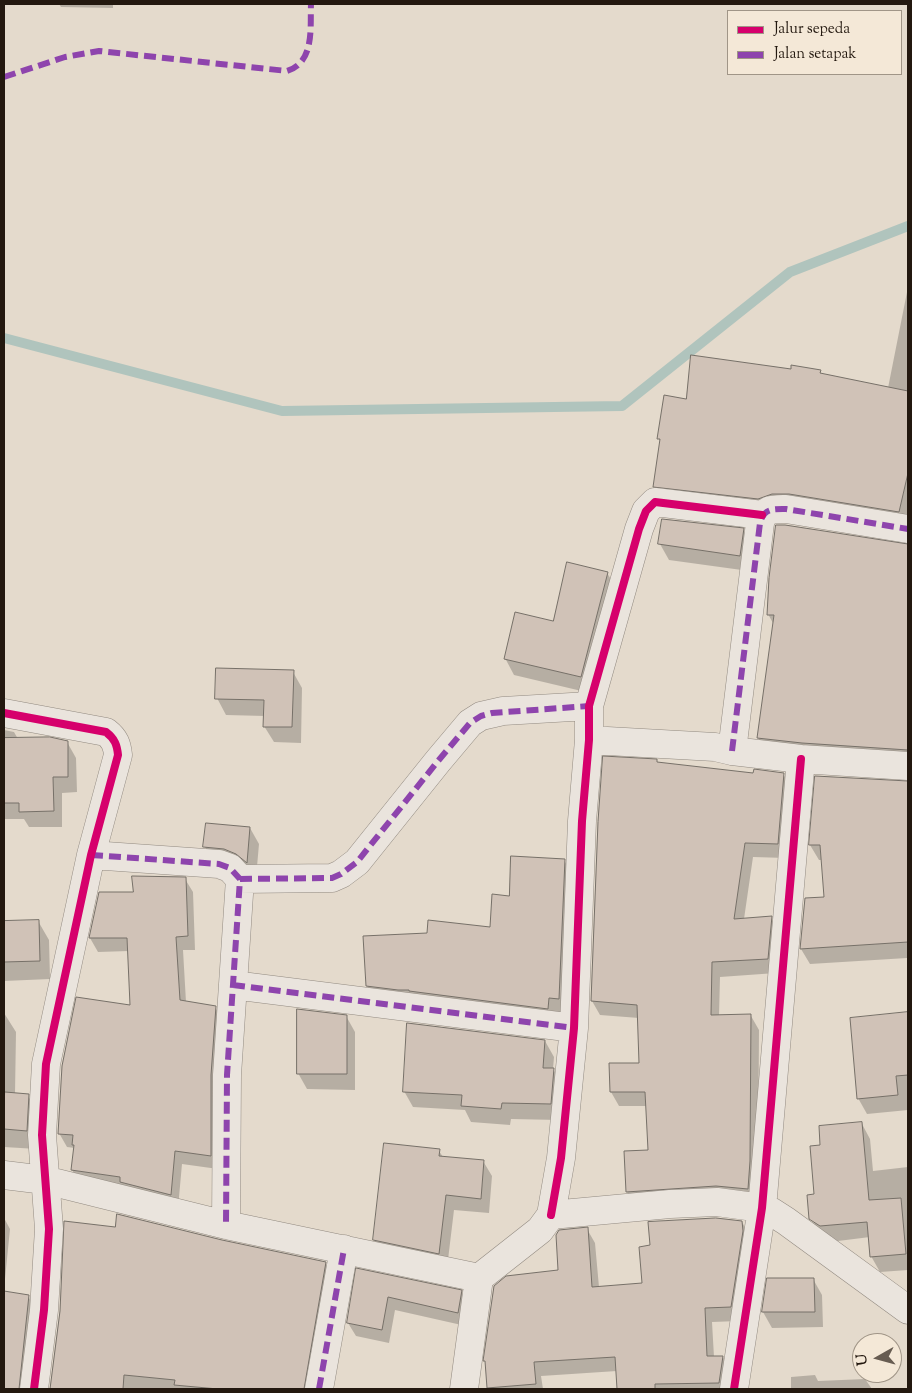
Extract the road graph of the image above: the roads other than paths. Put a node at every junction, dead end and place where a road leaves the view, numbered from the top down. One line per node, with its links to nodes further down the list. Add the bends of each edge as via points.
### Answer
1 (762, 515): 2 (street, via 770,509 786,508); 3 (street, via 663,502 651,504 639,529); 6 (street)
2 (908, 529)
3 (589, 706): 5 (street); 10 (street, via 503,711 481,716 470,723 357,862 341,874 321,879)
4 (4, 713): 9 (street, via 106,732 113,738 118,756)
5 (589, 740): 6 (street, via 715,747); 12 (street, via 582,821)
6 (732, 751): 7 (street)
7 (801, 759): 8 (street); 15 (street)
8 (908, 766)
9 (90, 855): 10 (street, via 219,864 230,868); 14 (street, via 46,1064 42,1135)
10 (240, 879): 11 (street)
11 (233, 985): 12 (street); 17 (street, via 227,1075)
12 (574, 1028): 16 (street, via 561,1158)
13 (4, 1175): 14 (street)
14 (45, 1180): 17 (street); 21 (street, via 49,1230 44,1310)
15 (762, 1208): 16 (street, via 717,1202); 20 (street, via 786,1221); 24 (street)
16 (551, 1215): 19 (street, via 540,1230)
17 (226, 1225): 18 (street)
18 (344, 1249): 19 (street); 22 (street)
19 (479, 1278): 23 (street)
20 (908, 1310)
21 (34, 1389)
22 (320, 1389)
23 (464, 1389)
24 (734, 1389)

